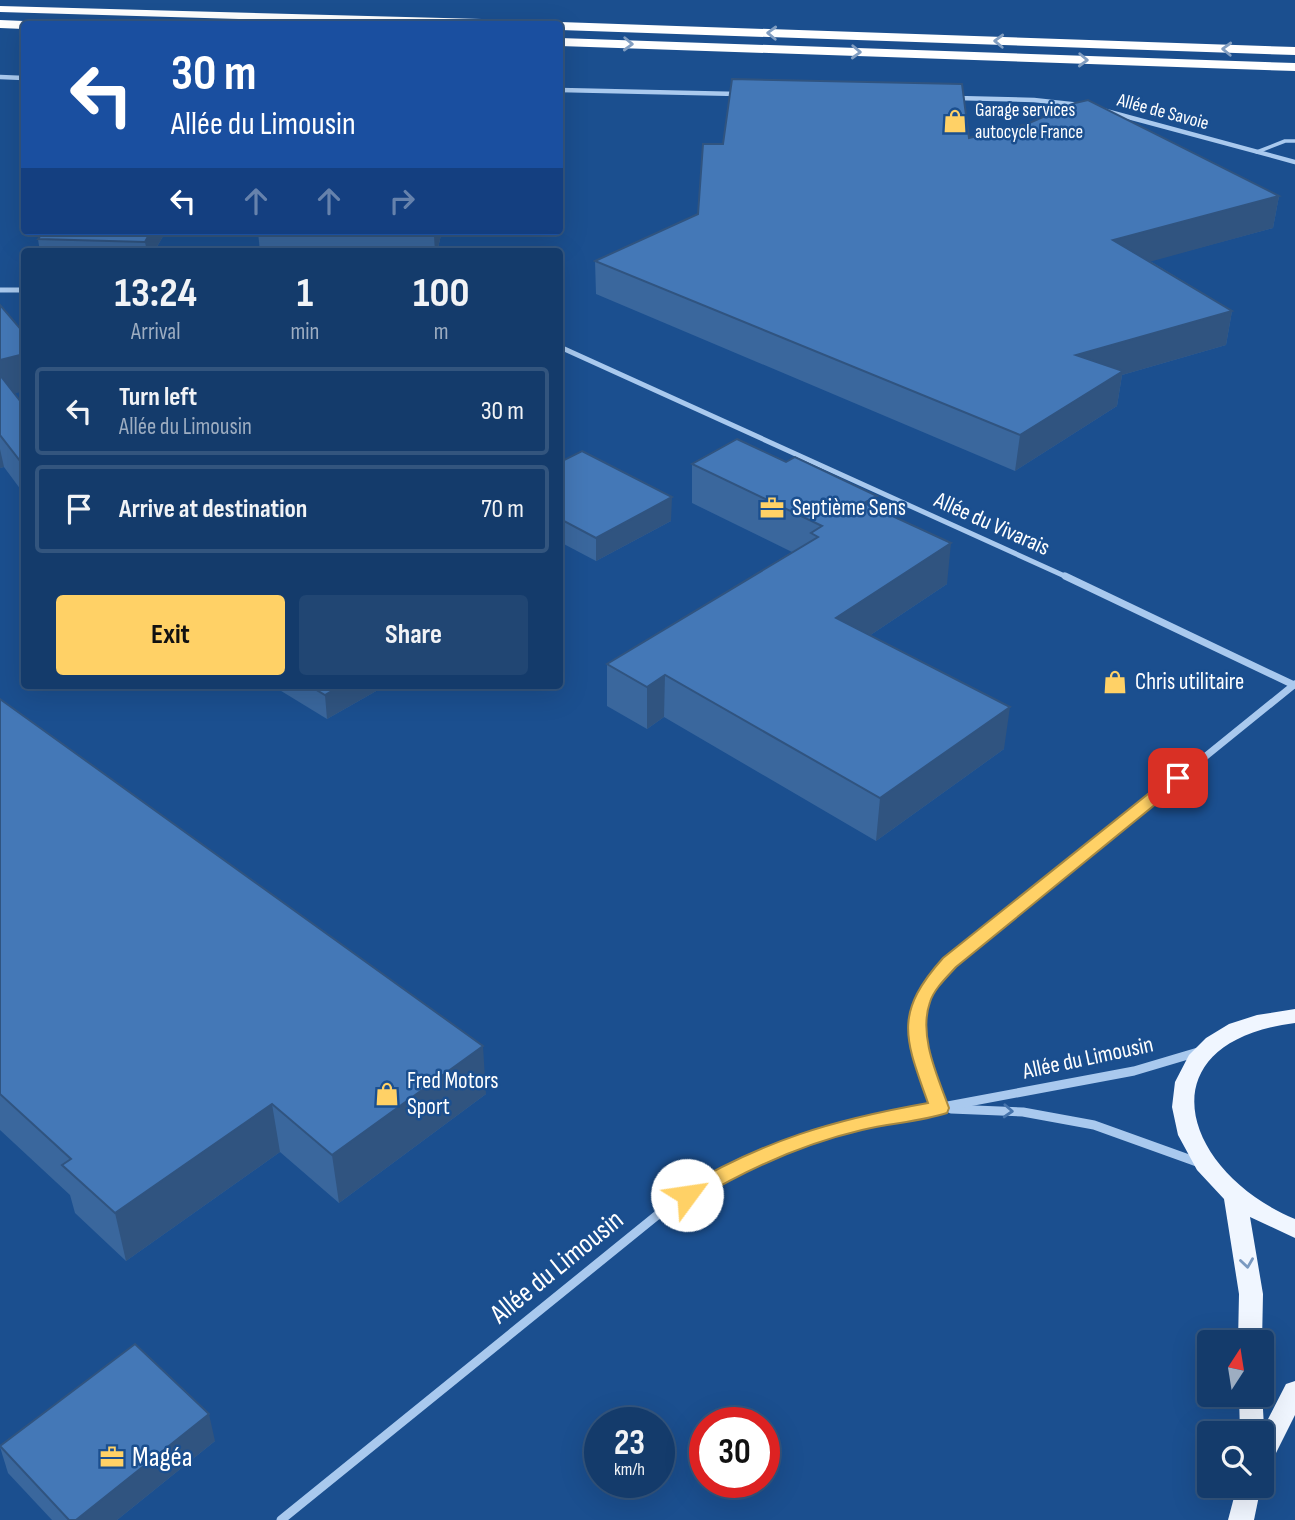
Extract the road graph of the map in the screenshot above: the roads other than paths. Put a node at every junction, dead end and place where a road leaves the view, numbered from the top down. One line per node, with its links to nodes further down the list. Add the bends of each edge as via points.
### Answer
1 (0, 9): 2 (highway)
2 (413, 21)
3 (0, 24): 4 (highway)
4 (21, 25)
5 (563, 26): 7 (highway, one-way to 5)
6 (563, 42): 8 (highway, one-way to 8)
7 (1295, 51)
8 (1295, 67)
9 (0, 77): 10 (street)
10 (21, 78)
11 (563, 90): 12 (street)
12 (741, 94)
13 (950, 98): 14 (street, Allée de Savoie)
14 (1086, 106)
15 (1099, 109): 17 (street, Allée de Savoie)
16 (1295, 141): 17 (lane)
17 (1257, 152): 18 (street, Allée de Savoie)
18 (1295, 162)
19 (0, 290): 20 (street)
20 (21, 290)
21 (563, 348): 22 (street, Allée du Vivarais, via 1142,611)
22 (1294, 685): 26 (street, via 950,962 933,981 920,1001 917,1025 922,1059)
23 (1295, 1000): 24 (main road)
24 (1286, 1016): 25 (main road, via 1248,1023)
25 (1202, 1051): 26 (street, Allée du Limousin, via 1134,1071); 27 (main road, via 1187,1075 1181,1103 1188,1134)
26 (940, 1108): 27 (street, Allée du Limousin, one-way to 27, via 1023,1112 1094,1125); 34 (street, Allée du Limousin, via 862,1122 796,1141 729,1170 666,1208)
27 (1205, 1164): 28 (main road)
28 (1235, 1196): 29 (main road); 30 (main road, one-way to 30, via 1251,1294)
29 (1295, 1229)
30 (1250, 1330)
31 (1295, 1391): 32 (main road)
32 (1274, 1432)
33 (1246, 1498): 35 (main road)
34 (281, 1520)
35 (1241, 1520)

